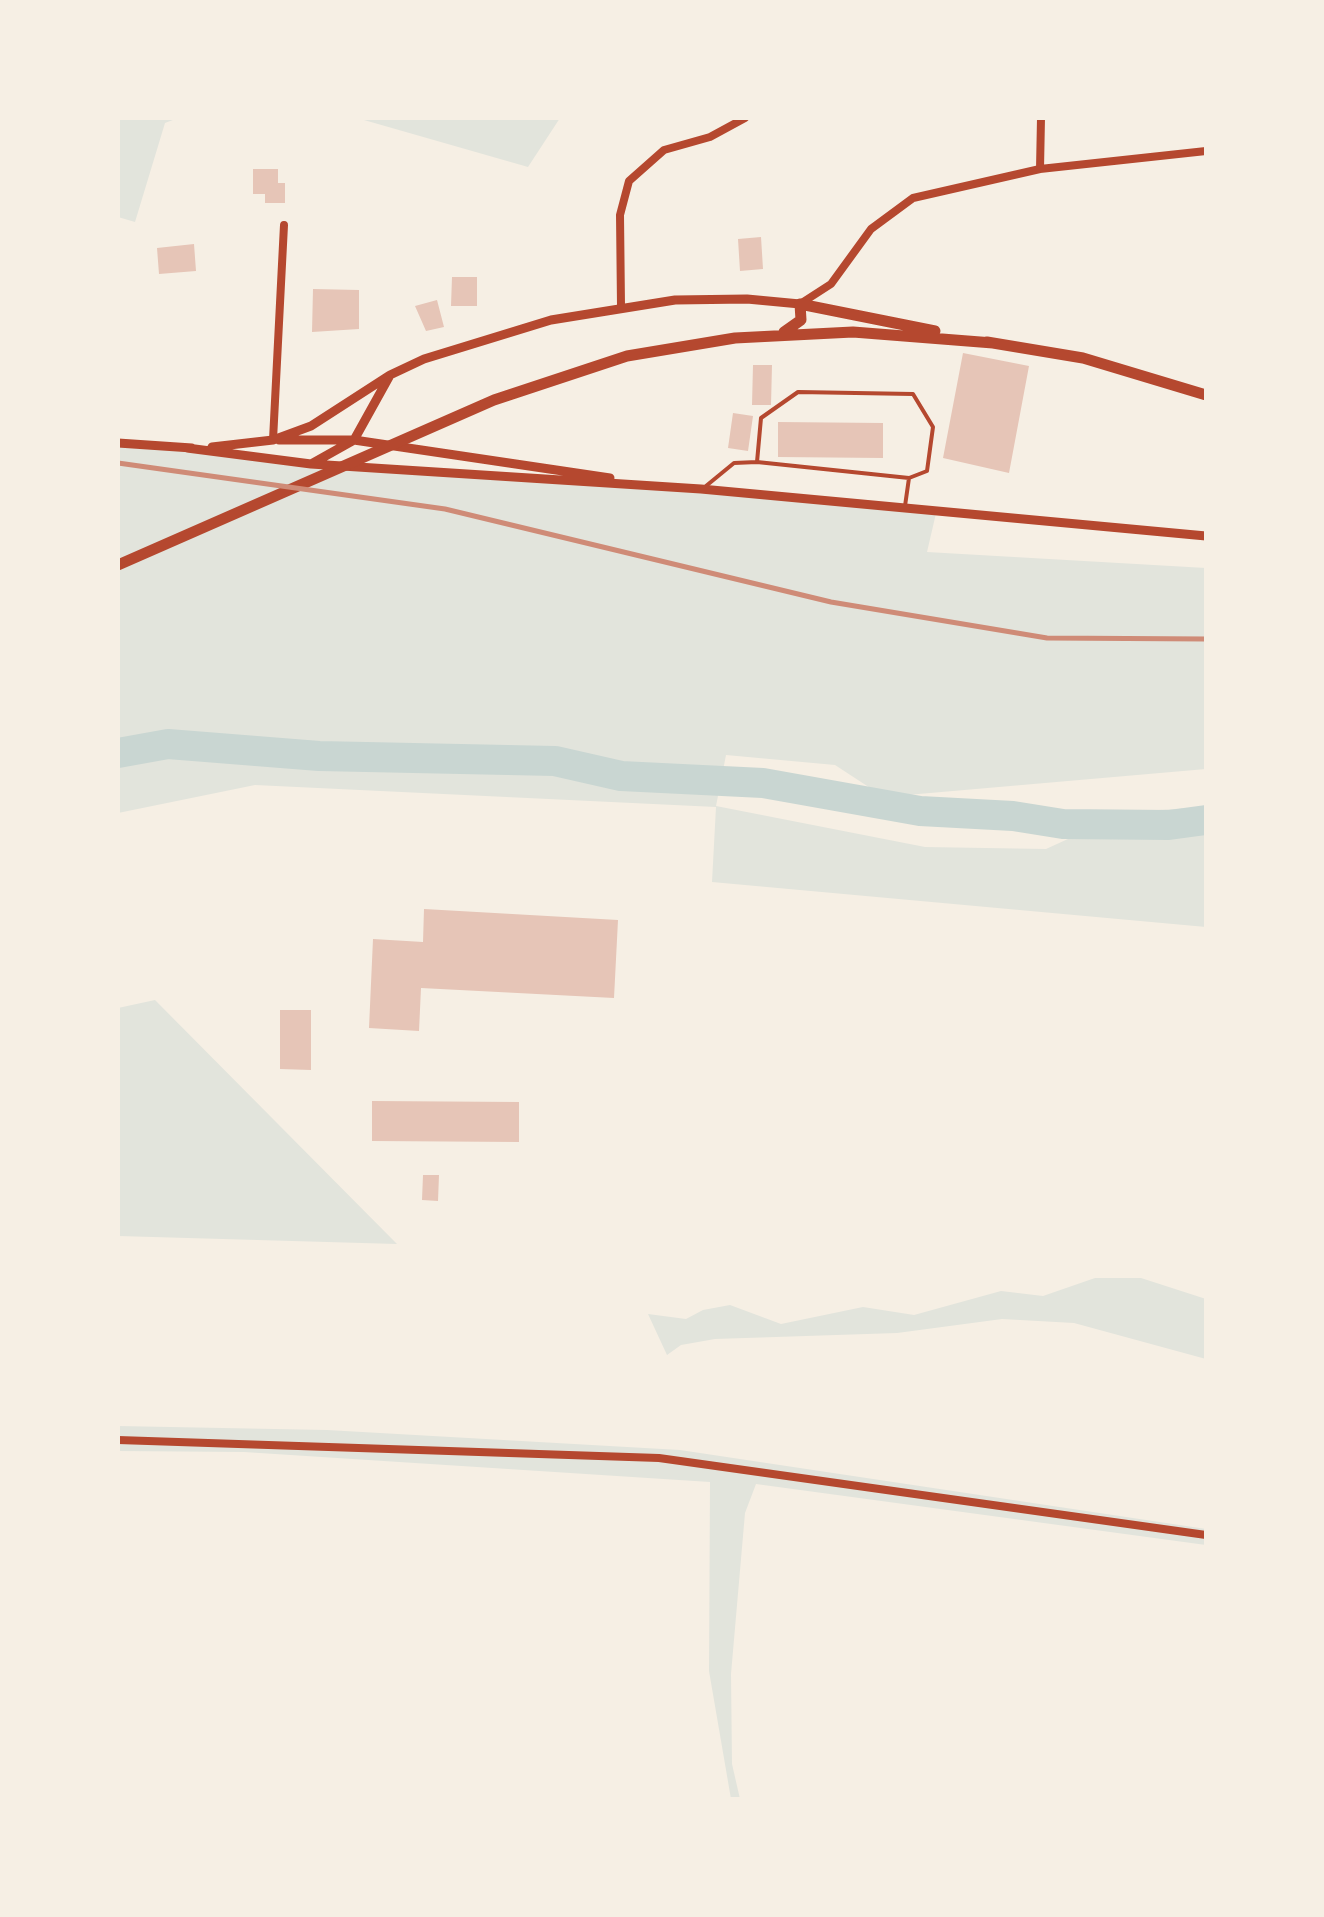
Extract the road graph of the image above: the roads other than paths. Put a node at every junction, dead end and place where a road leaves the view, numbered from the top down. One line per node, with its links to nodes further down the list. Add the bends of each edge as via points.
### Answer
1 (745, 118): 7 (street, via 664,150 629,180 620,215)
2 (1041, 118): 4 (street)
3 (1206, 150): 4 (street)
4 (1040, 169): 6 (street, via 913,198 871,229 832,284)
5 (284, 225): 12 (street)
6 (800, 304): 7 (street, via 710,299); 8 (main road, via 801,320); 9 (main road)
7 (622, 306): 10 (street, via 500,333)
8 (777, 335): 9 (main road, via 853,332); 23 (main road, via 627,356 494,400)
9 (993, 343): 11 (main road, via 1083,358)
10 (390, 375): 12 (street, via 326,418); 13 (street)
11 (1206, 395)
12 (273, 440): 13 (street); 15 (street)
13 (354, 440): 17 (street); 19 (street)
14 (118, 443): 15 (street)
15 (187, 448): 17 (street)
16 (757, 462): 18 (lane); 18 (lane, via 761,418 798,392 914,394 932,427 928,471); 20 (lane, via 734,462)
17 (311, 464): 19 (street)
18 (909, 478): 21 (lane)
19 (668, 487): 20 (street)
20 (701, 489): 21 (street)
21 (905, 506): 22 (street)
22 (1206, 536)
23 (118, 566)
24 (118, 1440): 25 (street, via 659,1458)
25 (1206, 1536)

